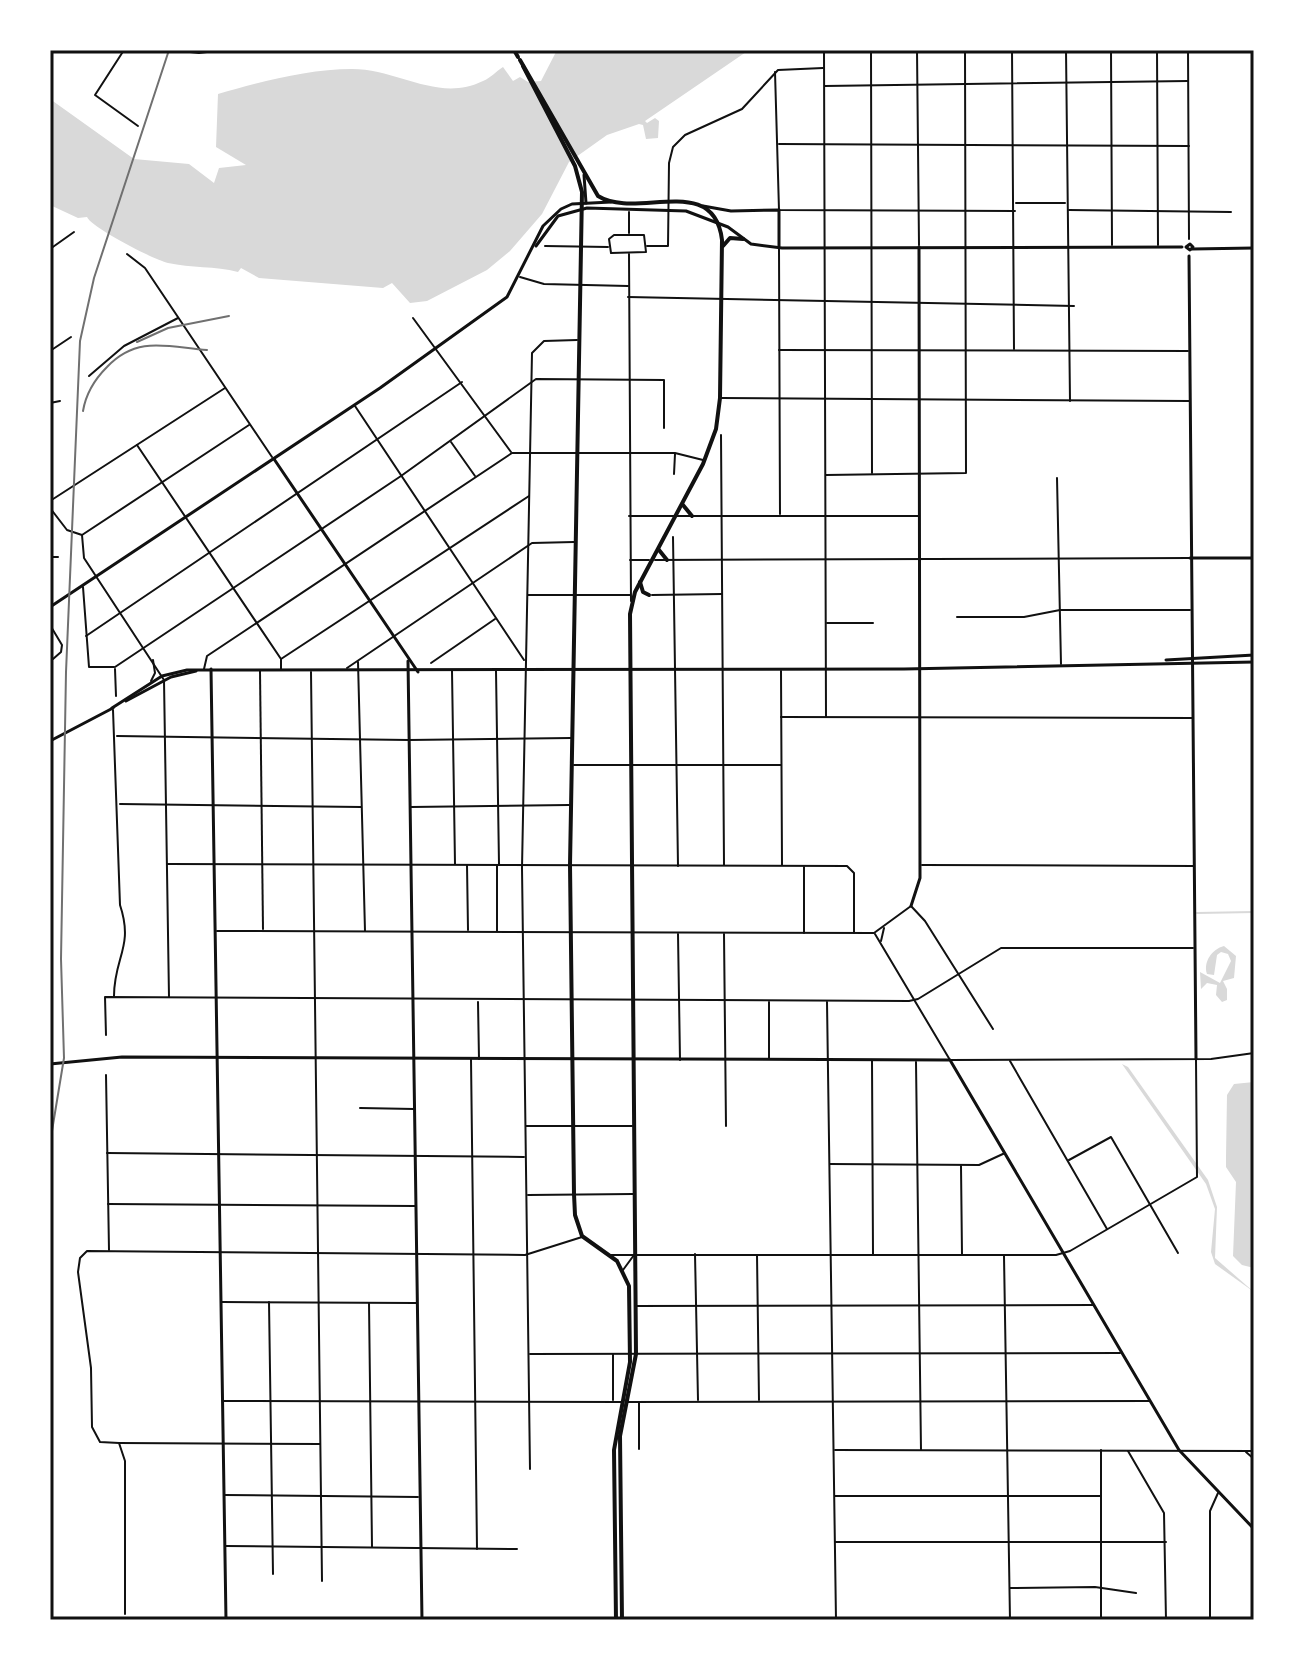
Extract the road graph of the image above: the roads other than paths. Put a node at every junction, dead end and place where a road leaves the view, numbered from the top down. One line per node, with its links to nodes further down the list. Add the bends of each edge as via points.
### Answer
1 (124, 50): 25 (street, via 95,96)
2 (172, 50): 3 (street)
3 (223, 50)
4 (514, 50): 36 (main road)
5 (824, 50): 14 (street)
6 (871, 50): 24 (street)
7 (917, 50): 21 (street)
8 (965, 50): 22 (street)
9 (1012, 50): 20 (street)
10 (1066, 50): 18 (street)
11 (1111, 50): 19 (street)
12 (1157, 50): 17 (street)
13 (1188, 50): 16 (street)
14 (824, 68): 15 (street); 23 (street)
15 (775, 72): 26 (street); 39 (street, via 738,112 675,143 669,157)
16 (1188, 81): 17 (street); 35 (street)
17 (1158, 82): 19 (street); 34 (street)
18 (1066, 83): 19 (street); 20 (street); 32 (street)
19 (1111, 83): 33 (street)
20 (1012, 84): 22 (street); 31 (street)
21 (917, 85): 22 (street); 24 (street); 29 (street)
22 (965, 85): 30 (street)
23 (824, 86): 24 (street); 27 (street)
24 (871, 86): 28 (street)
25 (138, 126)
26 (779, 144): 27 (street); 46 (street)
27 (824, 144): 28 (street); 51 (street)
28 (871, 144): 29 (street); 47 (street)
29 (918, 144): 30 (street); 48 (street)
30 (966, 145): 31 (street); 49 (street)
31 (1014, 145): 32 (street); 40 (street)
32 (1067, 145): 33 (street); 41 (street)
33 (1112, 145): 34 (street); 50 (street)
34 (1158, 145): 35 (street); 54 (street)
35 (1189, 146): 55 (street)
36 (577, 165): 37 (main road); 42 (main road)
37 (584, 175): 38 (main road, via 595,193); 42 (street)
38 (612, 202): 39 (main road); 42 (street)
39 (669, 202): 43 (main road); 45 (street)
40 (1014, 203): 41 (street); 52 (street)
41 (1068, 203): 53 (street)
42 (583, 205): 44 (street); 64 (main road); 81 (street, via 568,205 543,226)
43 (703, 206): 46 (street); 57 (main road)
44 (629, 210): 45 (street); 59 (street)
45 (669, 210): 57 (street); 63 (street, via 668,246)
46 (779, 210): 51 (street); 66 (street)
47 (872, 210): 48 (street); 51 (street); 68 (street)
48 (919, 210): 49 (street); 69 (street)
49 (966, 210): 52 (street); 74 (street)
50 (1112, 210): 53 (street); 54 (street); 75 (street)
51 (825, 211): 67 (street)
52 (1015, 211): 70 (street)
53 (1068, 211): 71 (street)
54 (1158, 211): 55 (street); 76 (street)
55 (1189, 211): 56 (street); 61 (street)
56 (1231, 212)
57 (719, 222): 60 (street); 73 (main road)
58 (74, 232): 78 (street)
59 (629, 235): 63 (street, via 644,235); 65 (street, via 612,235)
60 (743, 239): 66 (street); 73 (main road, via 730,238)
61 (1189, 239): 72 (street)
62 (545, 246): 64 (street)
63 (647, 246): 80 (street, via 643,254)
64 (581, 247): 65 (street); 82 (main road)
65 (609, 247): 80 (street, via 613,254)
66 (779, 247): 67 (street); 86 (street)
67 (825, 247): 68 (street); 87 (street)
68 (872, 247): 69 (street); 88 (street)
69 (919, 247): 74 (street); 89 (street)
70 (1014, 247): 71 (street); 74 (street); 91 (street)
71 (1069, 247): 75 (street); 92 (street)
72 (1190, 247): 76 (street); 77 (street); 104 (street)
73 (723, 248): 85 (main road)
74 (966, 248): 90 (street)
75 (1112, 248): 76 (street)
76 (1159, 248)
77 (1254, 248)
78 (50, 249)
79 (127, 254): 93 (street, via 145,268)
80 (629, 254): 83 (street)
81 (520, 277): 82 (street, via 536,283); 97 (street, via 507,297)
82 (580, 284): 83 (street); 96 (main road)
83 (628, 286): 84 (street)
84 (628, 297): 85 (street); 109 (street)
85 (721, 300): 86 (street); 113 (main road)
86 (779, 301): 87 (street); 98 (street)
87 (826, 302): 88 (street); 99 (street)
88 (872, 303): 89 (street); 101 (street)
89 (919, 303): 90 (street); 102 (street)
90 (966, 305): 91 (street); 105 (street)
91 (1014, 306): 92 (street); 103 (street)
92 (1071, 306): 106 (street)
93 (179, 317): 107 (street, via 135,339); 112 (street)
94 (413, 318): 97 (street)
95 (71, 337): 100 (street)
96 (579, 340): 108 (main road); 111 (street, via 549,340 534,348)
97 (436, 347): 110 (street); 123 (street)
98 (779, 350): 99 (street); 114 (street)
99 (826, 350): 101 (street); 115 (street)
100 (50, 351)
101 (872, 351): 102 (street); 116 (street)
102 (919, 351): 105 (street); 118 (street)
103 (1014, 351): 105 (street); 106 (street)
104 (1189, 351): 106 (street); 119 (street)
105 (966, 352): 120 (street)
106 (1070, 352): 121 (street)
107 (89, 376)
108 (578, 380): 109 (street); 111 (street); 132 (main road)
109 (627, 381): 126 (street, via 664,380); 134 (street)
110 (462, 382): 124 (street); 128 (street)
111 (531, 382): 124 (street); 131 (street)
112 (226, 387): 125 (street); 130 (street)
113 (720, 398): 114 (street); 137 (main road)
114 (778, 399): 115 (street); 156 (street)
115 (826, 400): 116 (street); 141 (street)
116 (872, 400): 118 (street); 140 (street)
117 (60, 401): 122 (street)
118 (919, 401): 120 (street); 138 (street)
119 (1189, 401): 121 (street); 171 (street)
120 (966, 402): 121 (street); 138 (street, via 966,473)
121 (1070, 402)
122 (50, 403)
123 (354, 405): 128 (street); 136 (street)
124 (486, 416): 129 (street); 133 (street)
125 (250, 424): 136 (street); 145 (street)
126 (664, 428)
127 (721, 435): 155 (street)
128 (377, 441): 142 (street); 146 (street)
129 (451, 441): 142 (street); 143 (street)
130 (137, 445): 145 (street); 148 (street)
131 (530, 452): 132 (street); 133 (street); 147 (street)
132 (577, 452): 134 (street); 163 (main road)
133 (512, 453): 143 (street)
134 (627, 453): 135 (street); 152 (street)
135 (675, 453): 137 (street); 139 (street)
136 (274, 459): 146 (street); 159 (street)
137 (705, 461): 149 (main road)
138 (919, 473): 140 (street); 158 (street)
139 (674, 474)
140 (872, 474): 141 (street)
141 (826, 475): 157 (street)
142 (401, 476): 151 (street); 160 (street)
143 (476, 477): 151 (street)
144 (1057, 478): 170 (street)
145 (162, 481): 159 (street); 161 (street)
146 (298, 494): 160 (street); 167 (street)
147 (530, 495): 164 (street); 166 (street)
148 (50, 501)
149 (683, 503): 153 (main road); 154 (main road)
150 (50, 508): 161 (street, via 67,530)
151 (425, 512): 166 (street); 180 (street)
152 (629, 516): 153 (street); 175 (street)
153 (676, 516): 154 (street); 165 (main road)
154 (692, 516): 155 (street)
155 (722, 516): 156 (street); 179 (street)
156 (780, 516): 157 (street)
157 (826, 516): 158 (street); 173 (street)
158 (919, 516): 174 (street)
159 (185, 517): 167 (street); 181 (street)
160 (321, 530): 180 (street); 185 (street)
161 (82, 535): 181 (street, via 82,553)
162 (673, 537): 178 (street)
163 (575, 542): 164 (street); 188 (main road)
164 (529, 544): 183 (street); 187 (street)
165 (660, 545): 176 (main road); 177 (main road)
166 (449, 547): 183 (street); 192 (street)
167 (209, 554): 185 (street); 196 (street)
168 (50, 557): 169 (street)
169 (58, 557)
170 (1059, 558): 171 (street); 174 (street); 194 (street)
171 (1190, 558): 172 (street); 195 (street)
172 (1254, 558)
173 (826, 559): 174 (street); 179 (street); 200 (street)
174 (919, 559): 225 (street)
175 (630, 560): 176 (street); 189 (street)
176 (652, 560): 177 (street); 182 (main road)
177 (667, 560): 178 (street)
178 (676, 560): 179 (street); 191 (street)
179 (722, 560): 186 (street)
180 (344, 565): 192 (street); 199 (street)
181 (97, 577): 184 (street); 196 (street)
182 (640, 581): 189 (main road); 190 (main road)
183 (472, 582): 198 (street); 204 (street)
184 (82, 586): 193 (street); 203 (street)
185 (233, 588): 199 (street); 205 (street)
186 (723, 594): 191 (street); 222 (street)
187 (528, 595): 188 (street); 216 (street)
188 (574, 595): 189 (street); 229 (main road)
189 (632, 595): 190 (street); 230 (main road)
190 (649, 595): 191 (street)
191 (677, 595): 221 (street)
192 (368, 602): 204 (street); 210 (street)
193 (50, 607)
194 (1060, 610): 195 (street); 197 (street, via 1024,617); 218 (street)
195 (1191, 610): 207 (street)
196 (121, 611): 203 (street); 205 (street)
197 (957, 617)
198 (496, 618): 215 (street); 216 (street)
199 (257, 623): 210 (street); 226 (street, via 206,657)
200 (826, 623): 201 (street); 224 (street)
201 (873, 623)
202 (50, 625): 208 (street, via 62,645)
203 (86, 636): 219 (street, via 89,667)
204 (391, 637): 211 (street); 212 (street)
205 (144, 647): 209 (street); 219 (street)
206 (1254, 655): 207 (street)
207 (1191, 657): 213 (street); 217 (street)
208 (53, 659)
209 (152, 659): 239 (street); 240 (street, via 155,673)
210 (281, 659): 228 (street)
211 (358, 661): 232 (street); 233 (street)
212 (408, 661): 237 (street); 238 (street)
213 (1162, 661): 217 (street); 218 (street)
214 (1254, 662): 217 (street)
215 (431, 663)
216 (526, 663): 236 (street)
217 (1191, 663): 246 (street)
218 (1061, 664): 225 (street)
219 (115, 667): 241 (street)
220 (211, 669): 226 (street); 227 (street); 249 (street)
221 (678, 669): 222 (street); 230 (street); 262 (street)
222 (725, 669): 223 (street); 263 (street)
223 (781, 669): 224 (street); 243 (street)
224 (826, 669): 225 (street); 244 (street)
225 (920, 669): 245 (street)
226 (204, 670): 239 (street)
227 (260, 670): 228 (street); 250 (street)
228 (281, 670): 231 (street)
229 (573, 670): 230 (street); 236 (street); 253 (main road)
230 (631, 670): 260 (main road)
231 (311, 671): 232 (street); 251 (street)
232 (344, 671): 233 (street)
233 (359, 671): 237 (street); 254 (street)
234 (452, 671): 235 (street); 238 (street); 255 (street)
235 (496, 671): 236 (street); 256 (street)
236 (526, 671): 252 (street)
237 (408, 672): 238 (street); 257 (street)
238 (418, 672)
239 (163, 678): 240 (street); 242 (street); 248 (street)
240 (150, 683): 242 (street)
241 (116, 696)
242 (112, 708): 247 (street); 258 (street)
243 (781, 717): 244 (street); 261 (street)
244 (826, 717): 245 (street)
245 (920, 717): 246 (street); 285 (street)
246 (1192, 718): 292 (street)
247 (117, 736): 248 (street); 264 (street)
248 (165, 736): 249 (street); 265 (street)
249 (213, 737): 250 (street); 266 (street)
250 (261, 738): 251 (street); 267 (street)
251 (311, 738): 254 (street); 269 (street)
252 (525, 738): 253 (street); 256 (street); 271 (street)
253 (571, 738): 259 (main road)
254 (362, 739): 257 (street); 272 (street)
255 (453, 739): 256 (street); 257 (street); 274 (street)
256 (498, 739): 270 (street)
257 (409, 740): 273 (street)
258 (50, 741)
259 (571, 765): 260 (street); 268 (main road)
260 (630, 765): 262 (street); 287 (main road)
261 (781, 765): 263 (street); 290 (street)
262 (678, 766): 263 (street); 288 (street)
263 (724, 766): 289 (street)
264 (118, 804): 265 (street); 313 (street, via 120,905 128,932 114,978)
265 (166, 804): 266 (street); 275 (street)
266 (214, 805): 267 (street); 277 (street)
267 (262, 805): 269 (street); 276 (street)
268 (571, 805): 271 (street); 284 (main road)
269 (313, 806): 272 (street); 278 (street)
270 (498, 806): 271 (street); 274 (street); 282 (street)
271 (524, 806): 283 (street)
272 (362, 807): 279 (street)
273 (410, 807): 274 (street); 286 (street)
274 (454, 807): 280 (street)
275 (167, 864): 277 (street); 314 (street)
276 (263, 864): 277 (street); 278 (street); 295 (street)
277 (215, 865): 297 (street)
278 (314, 865): 279 (street); 296 (street)
279 (364, 865): 286 (street); 298 (street)
280 (455, 865): 281 (street); 286 (street)
281 (467, 865): 282 (street); 300 (street)
282 (498, 865): 283 (street); 301 (street)
283 (523, 865): 284 (street); 302 (street)
284 (570, 865): 287 (street); 303 (main road)
285 (920, 865): 292 (street); 293 (street, via 919,890)
286 (411, 866): 299 (street)
287 (631, 866): 288 (street); 305 (main road)
288 (678, 866): 289 (street)
289 (724, 866): 290 (street)
290 (782, 866): 291 (street)
291 (804, 866): 307 (street); 308 (street, via 853,869)
292 (1193, 866): 310 (street)
293 (911, 906): 294 (street); 312 (street)
294 (887, 924): 309 (street); 311 (street, via 880,937)
295 (263, 930): 296 (street); 297 (street)
296 (314, 930): 298 (street); 316 (street)
297 (216, 931): 315 (street)
298 (365, 931): 299 (street)
299 (412, 931): 300 (street); 317 (street)
300 (468, 931): 301 (street)
301 (497, 931): 302 (street)
302 (523, 932): 303 (street); 319 (street)
303 (570, 932): 305 (street); 320 (main road)
304 (724, 932): 306 (street); 307 (street); 323 (street)
305 (631, 933): 306 (street); 321 (main road)
306 (678, 933): 322 (street)
307 (804, 933): 308 (street)
308 (854, 933): 309 (street)
309 (874, 933): 311 (street)
310 (1194, 948): 312 (street, via 1003,948); 338 (street)
311 (884, 949): 325 (street)
312 (957, 974): 325 (street); 327 (street)
313 (114, 997): 314 (street); 328 (street, via 105,997)
314 (169, 998): 315 (street)
315 (216, 999): 316 (street); 330 (street)
316 (315, 999): 317 (street); 331 (street)
317 (413, 999): 318 (street); 332 (street)
318 (478, 1000): 319 (street); 334 (street)
319 (524, 1000): 320 (street); 335 (street)
320 (571, 1000): 321 (street); 336 (main road)
321 (632, 1000): 322 (street); 337 (main road)
322 (679, 1000): 323 (street); 339 (street)
323 (725, 1000): 324 (street); 340 (street)
324 (769, 1000): 326 (street); 341 (street)
325 (914, 1000): 326 (street); 345 (street)
326 (827, 1001): 342 (street)
327 (993, 1029)
328 (106, 1035)
329 (1254, 1053): 338 (street)
330 (218, 1057): 331 (street); 347 (street); 357 (street)
331 (315, 1059): 332 (street); 358 (street)
332 (414, 1059): 333 (street); 350 (street)
333 (471, 1059): 334 (street); 360 (street)
334 (479, 1059): 335 (street)
335 (524, 1059): 336 (street); 351 (street)
336 (572, 1059): 337 (street); 354 (main road)
337 (633, 1059): 339 (street); 352 (main road)
338 (1196, 1059): 346 (street); 372 (street, via 1198,1174)
339 (680, 1060): 340 (street)
340 (726, 1060): 341 (street); 353 (street)
341 (769, 1060): 342 (street)
342 (828, 1060): 343 (street); 363 (street)
343 (872, 1060): 344 (street); 364 (street)
344 (916, 1060): 345 (street); 365 (street)
345 (950, 1060): 346 (street); 356 (street)
346 (1009, 1060): 362 (street)
347 (50, 1064)
348 (106, 1075): 355 (street)
349 (360, 1108): 350 (street)
350 (415, 1109): 359 (street)
351 (525, 1126): 354 (street); 361 (street)
352 (633, 1126): 354 (street); 368 (main road)
353 (726, 1126)
354 (573, 1127): 367 (main road)
355 (107, 1153): 357 (street); 370 (street)
356 (1005, 1153): 366 (street, via 983,1164); 380 (street)
357 (219, 1155): 358 (street); 371 (street)
358 (316, 1156): 359 (street); 373 (street)
359 (415, 1156): 360 (street); 374 (street)
360 (471, 1156): 361 (street); 383 (street)
361 (525, 1157): 369 (street)
362 (1068, 1161): 372 (street, via 1111,1137); 375 (street)
363 (829, 1164): 364 (street); 387 (street)
364 (873, 1164): 365 (street); 388 (street)
365 (917, 1164): 366 (street); 391 (street)
366 (961, 1165): 392 (street)
367 (574, 1194): 368 (street); 369 (street); 376 (main road)
368 (634, 1194): 385 (main road)
369 (526, 1195): 384 (street)
370 (108, 1204): 371 (street); 377 (street)
371 (219, 1204): 373 (street); 378 (street)
372 (1150, 1204): 375 (street); 381 (street)
373 (317, 1205): 374 (street); 379 (street)
374 (416, 1206): 382 (street)
375 (1108, 1229): 380 (street)
376 (582, 1236): 384 (street); 389 (main road)
377 (109, 1252): 378 (street); 432 (street, via 87,1251 78,1272 91,1368 92,1427 100,1442)
378 (220, 1253): 379 (street); 395 (street)
379 (318, 1253): 382 (street); 397 (street)
380 (1064, 1253): 393 (street); 400 (street)
381 (1178, 1253)
382 (416, 1254): 383 (street); 399 (street)
383 (473, 1254): 384 (street); 421 (street)
384 (527, 1254): 408 (street)
385 (635, 1254): 386 (street); 389 (street); 394 (street); 401 (main road)
386 (695, 1254): 390 (street); 402 (street)
387 (829, 1254): 388 (street); 390 (street); 404 (street)
388 (873, 1254): 391 (street)
389 (608, 1255): 394 (main road)
390 (757, 1255): 403 (street)
391 (918, 1255): 392 (street); 405 (street)
392 (962, 1255): 393 (street)
393 (1004, 1255): 406 (street)
394 (623, 1270): 401 (main road)
395 (220, 1302): 396 (street); 417 (street)
396 (269, 1302): 397 (street); 416 (street)
397 (318, 1303): 398 (street); 418 (street)
398 (369, 1303): 399 (street); 419 (street)
399 (417, 1303): 420 (street)
400 (1094, 1305): 406 (street); 407 (street)
401 (632, 1306): 402 (street); 410 (main road)
402 (696, 1306): 403 (street); 411 (street)
403 (757, 1306): 404 (street); 412 (street)
404 (830, 1306): 405 (street); 413 (street)
405 (919, 1306): 406 (street); 414 (street)
406 (1004, 1307): 415 (street)
407 (1121, 1353): 415 (street); 427 (street)
408 (528, 1354): 409 (street); 422 (street)
409 (613, 1354): 410 (street); 423 (street)
410 (633, 1354): 411 (street); 428 (main road)
411 (697, 1354): 412 (street); 424 (street)
412 (758, 1354): 413 (street); 425 (street)
413 (831, 1354): 414 (street); 426 (street)
414 (919, 1354): 415 (street); 430 (street)
415 (1006, 1354): 431 (street)
416 (271, 1400): 417 (street); 418 (street); 434 (street)
417 (222, 1401): 433 (street)
418 (320, 1401): 419 (street); 435 (street)
419 (370, 1401): 420 (street); 454 (street)
420 (419, 1401): 421 (street); 455 (street)
421 (475, 1401): 422 (street); 466 (street)
422 (529, 1401): 423 (street); 446 (street)
423 (613, 1401): 428 (street)
424 (698, 1401): 425 (street); 429 (street)
425 (759, 1401): 426 (street)
426 (832, 1401): 430 (street); 437 (street)
427 (1149, 1401): 431 (street); 442 (street)
428 (625, 1402): 429 (street); 478 (main road, via 619,1450); 478 (main road, via 614,1450)
429 (639, 1402): 436 (street)
430 (921, 1402): 431 (street); 438 (street)
431 (1006, 1402): 439 (street)
432 (119, 1443): 433 (street); 473 (street, via 125,1461)
433 (223, 1443): 434 (street); 448 (street)
434 (272, 1444): 435 (street); 449 (street)
435 (321, 1444): 450 (street)
436 (639, 1449)
437 (833, 1450): 438 (street); 451 (street)
438 (921, 1450): 439 (street)
439 (1007, 1450): 440 (street); 452 (street)
440 (1101, 1450): 441 (street); 453 (street)
441 (1127, 1450): 442 (street); 460 (street, via 1163,1508)
442 (1179, 1450): 443 (street); 447 (street)
443 (1245, 1451): 444 (street); 445 (street)
444 (1254, 1451)
445 (1254, 1459)
446 (530, 1469)
447 (1218, 1493): 456 (street); 483 (street, via 1210,1511)
448 (223, 1495): 449 (street); 461 (street)
449 (272, 1495): 450 (street); 462 (street)
450 (322, 1496): 454 (street); 463 (street)
451 (834, 1496): 452 (street); 459 (street)
452 (1008, 1496): 453 (street); 457 (street)
453 (1101, 1496): 458 (street)
454 (372, 1497): 455 (street); 464 (street)
455 (419, 1497): 465 (street)
456 (1254, 1529)
457 (1009, 1541): 458 (street); 459 (street); 470 (street)
458 (1101, 1541): 460 (street); 471 (street)
459 (834, 1542): 479 (street)
460 (1166, 1542): 482 (street)
461 (224, 1546): 462 (street); 474 (street)
462 (273, 1546): 463 (street); 468 (street)
463 (322, 1547): 464 (street); 469 (street)
464 (372, 1548): 465 (street)
465 (421, 1549): 466 (street); 475 (street)
466 (477, 1549): 467 (street)
467 (517, 1549)
468 (273, 1574)
469 (322, 1581)
470 (1010, 1588): 471 (street); 480 (street)
471 (1101, 1588): 472 (street); 481 (street)
472 (1136, 1593)
473 (125, 1614)
474 (226, 1620)
475 (422, 1620)
476 (551, 1620): 477 (street)
477 (592, 1620)
478 (619, 1620)
479 (836, 1620)
480 (1010, 1620)
481 (1101, 1620)
482 (1166, 1620)
483 (1210, 1620)

